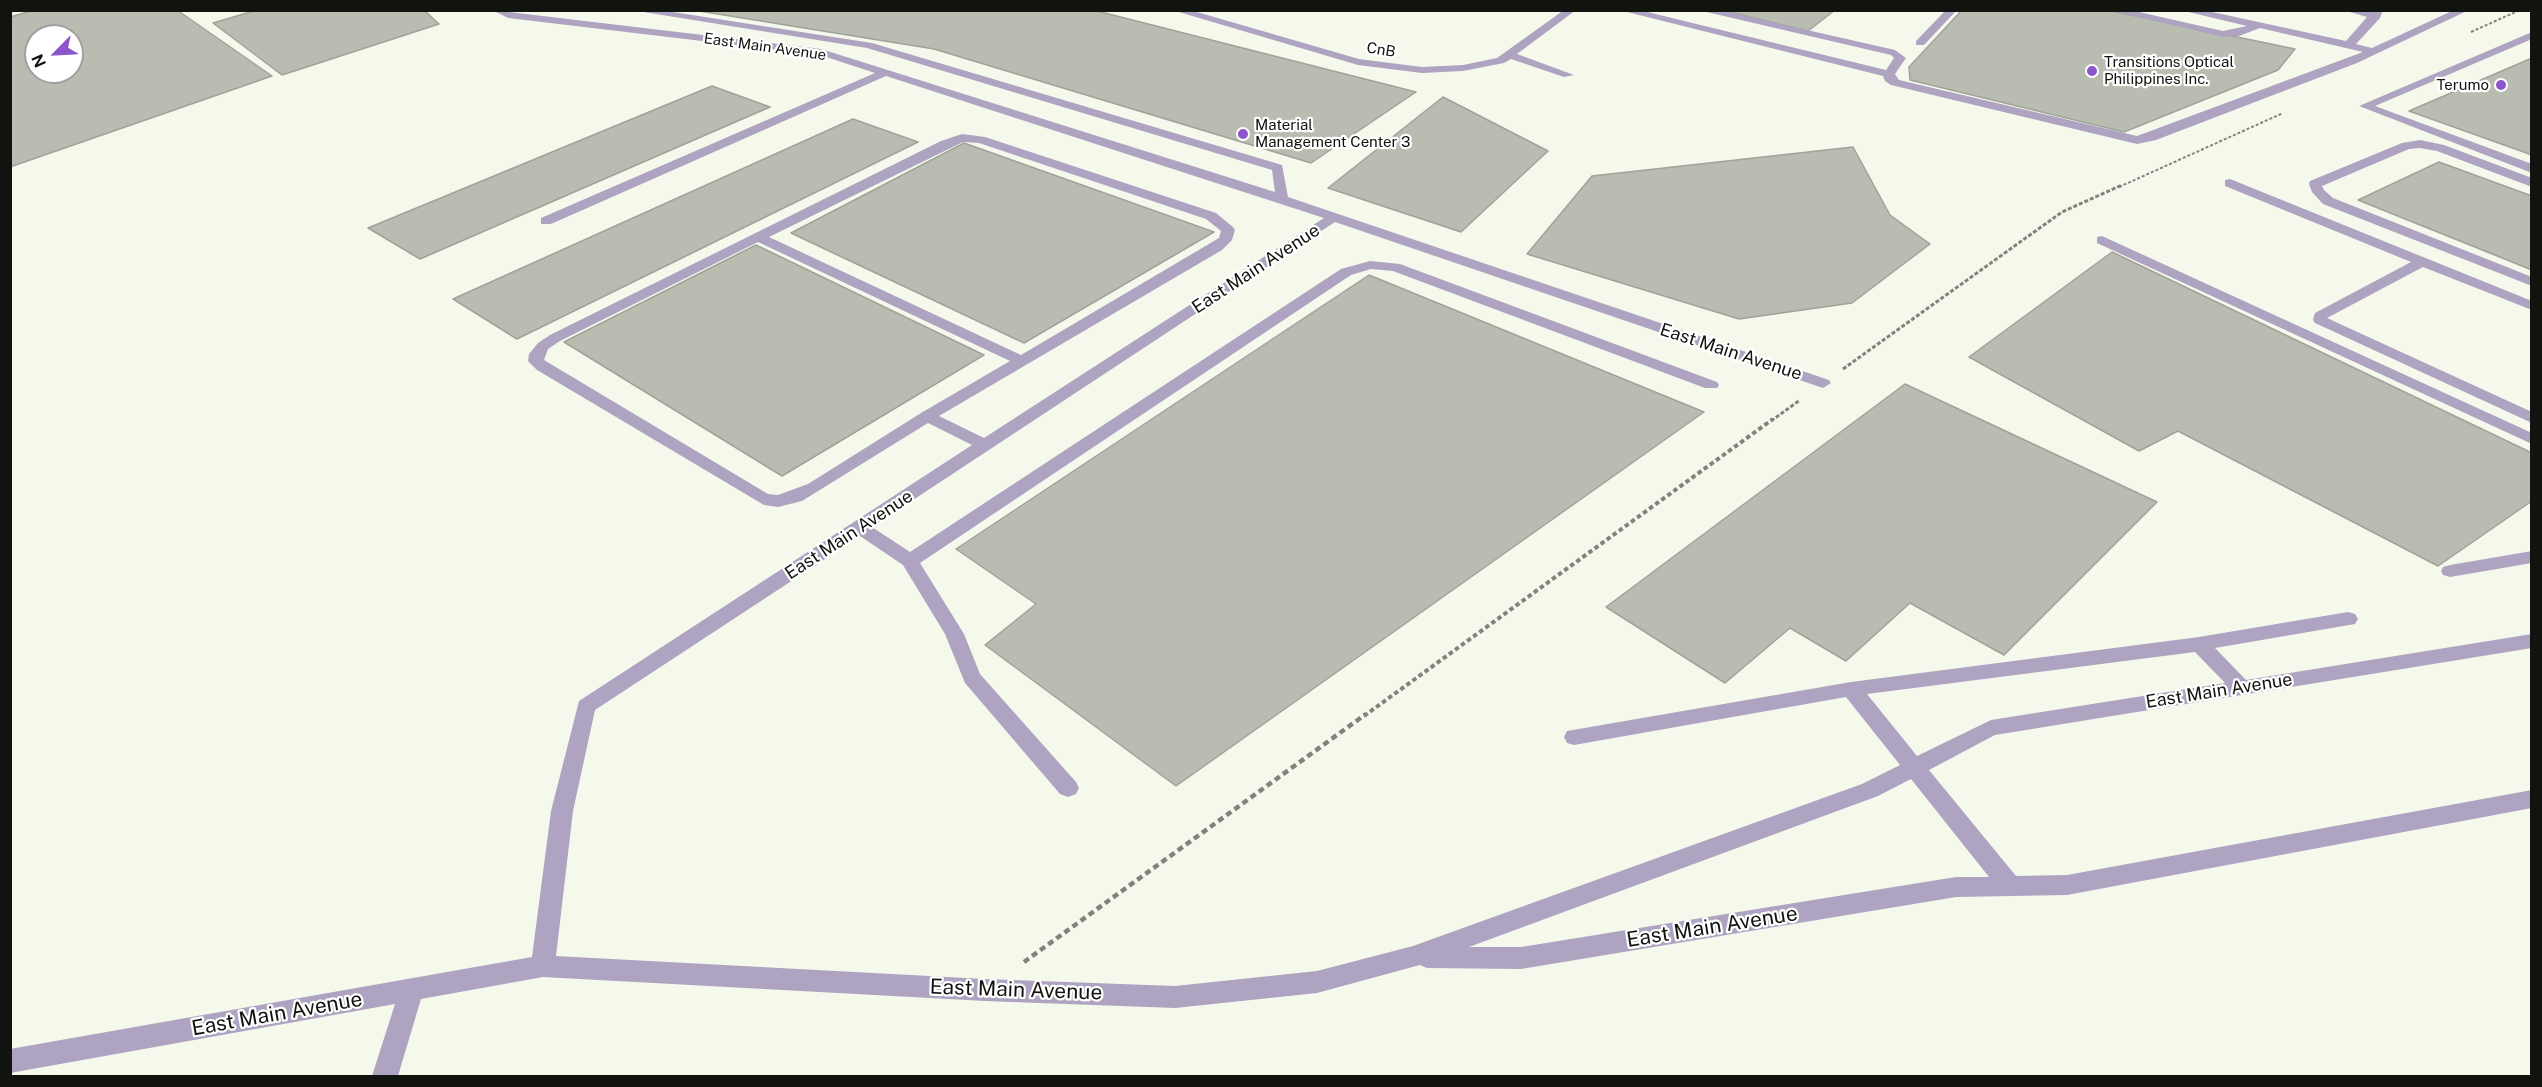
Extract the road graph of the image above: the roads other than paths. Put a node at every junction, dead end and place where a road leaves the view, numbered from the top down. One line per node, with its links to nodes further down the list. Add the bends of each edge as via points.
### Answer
1 (524, 10): 12 (street)
2 (636, 10): 26 (street, via 868,45 1278,168)
3 (1177, 10): 19 (street, CnB, via 1352,60 1390,67 1463,68)
4 (1571, 10): 19 (street, CnB)
5 (1624, 10): 21 (street)
6 (1703, 10): 21 (street, via 1895,53 1900,58)
7 (1952, 10): 16 (street)
8 (2114, 10): 14 (street, via 2223,33 2239,33)
9 (2185, 10): 14 (street)
10 (2349, 10): 13 (street)
11 (2463, 10): 18 (street)
12 (503, 13): 20 (street, East Main Avenue, via 821,52)
13 (2377, 13): 17 (street)
14 (2258, 25): 17 (street)
15 (2532, 35): 23 (street, via 2365,106)
16 (1920, 43)
17 (2349, 45): 18 (street)
18 (2374, 52): 21 (street, via 2146,140 1895,83)
19 (1511, 55): 22 (street)
20 (884, 72): 26 (street, East Main Avenue); 28 (street)
21 (1889, 74)
22 (1568, 75)
23 (2532, 169)
24 (2230, 183): 31 (street)
25 (2532, 183): 32 (street, via 2420,144 2406,146 2315,184 2328,201)
26 (1282, 199): 27 (street, East Main Avenue)
27 (1332, 218): 33 (street, East Main Avenue); 42 (street, East Main Avenue)
28 (546, 221)
29 (760, 238): 36 (street); 36 (street, via 945,144 972,138 1211,216 1228,231 1226,240 1217,247); 39 (street, via 555,338 543,346 536,361 764,500 796,497 814,488)
30 (2102, 240): 41 (street)
31 (2421, 262): 34 (street); 40 (street, via 2319,316 2320,320)
32 (2532, 282)
33 (1551, 292): 35 (street); 37 (street, East Main Avenue)
34 (2532, 306)
35 (1529, 317): 38 (street); 45 (street, via 1395,267 1370,265 1346,272)
36 (1022, 361): 39 (street)
37 (1823, 383)
38 (1711, 385)
39 (927, 417): 42 (street)
40 (2532, 418)
41 (2532, 439)
42 (987, 446): 43 (street, East Main Avenue)
43 (861, 528): 45 (street); 58 (street, East Main Avenue, via 586,706 562,811)
44 (2532, 557): 46 (street)
45 (910, 561): 54 (street, via 954,634 972,678)
46 (2450, 571)
47 (2348, 619): 49 (street)
48 (2532, 641): 50 (street, East Main Avenue)
49 (2199, 644): 50 (street); 51 (street)
50 (2241, 687): 53 (street, East Main Avenue, via 1991,728)
51 (1851, 689): 52 (street); 53 (street)
52 (1574, 737)
53 (1915, 769): 56 (street); 57 (street, East Main Avenue, via 1870,790)
54 (1068, 788)
55 (2532, 799): 56 (street, East Main Avenue, via 2067,885)
56 (2010, 886): 57 (street, East Main Avenue, via 1956,887 1521,958)
57 (1413, 957): 58 (street, East Main Avenue, via 1317,982 1175,997)
58 (543, 966): 59 (street, East Main Avenue)
59 (411, 990): 60 (street, East Main Avenue); 61 (street)
60 (10, 1061)
61 (385, 1077)

